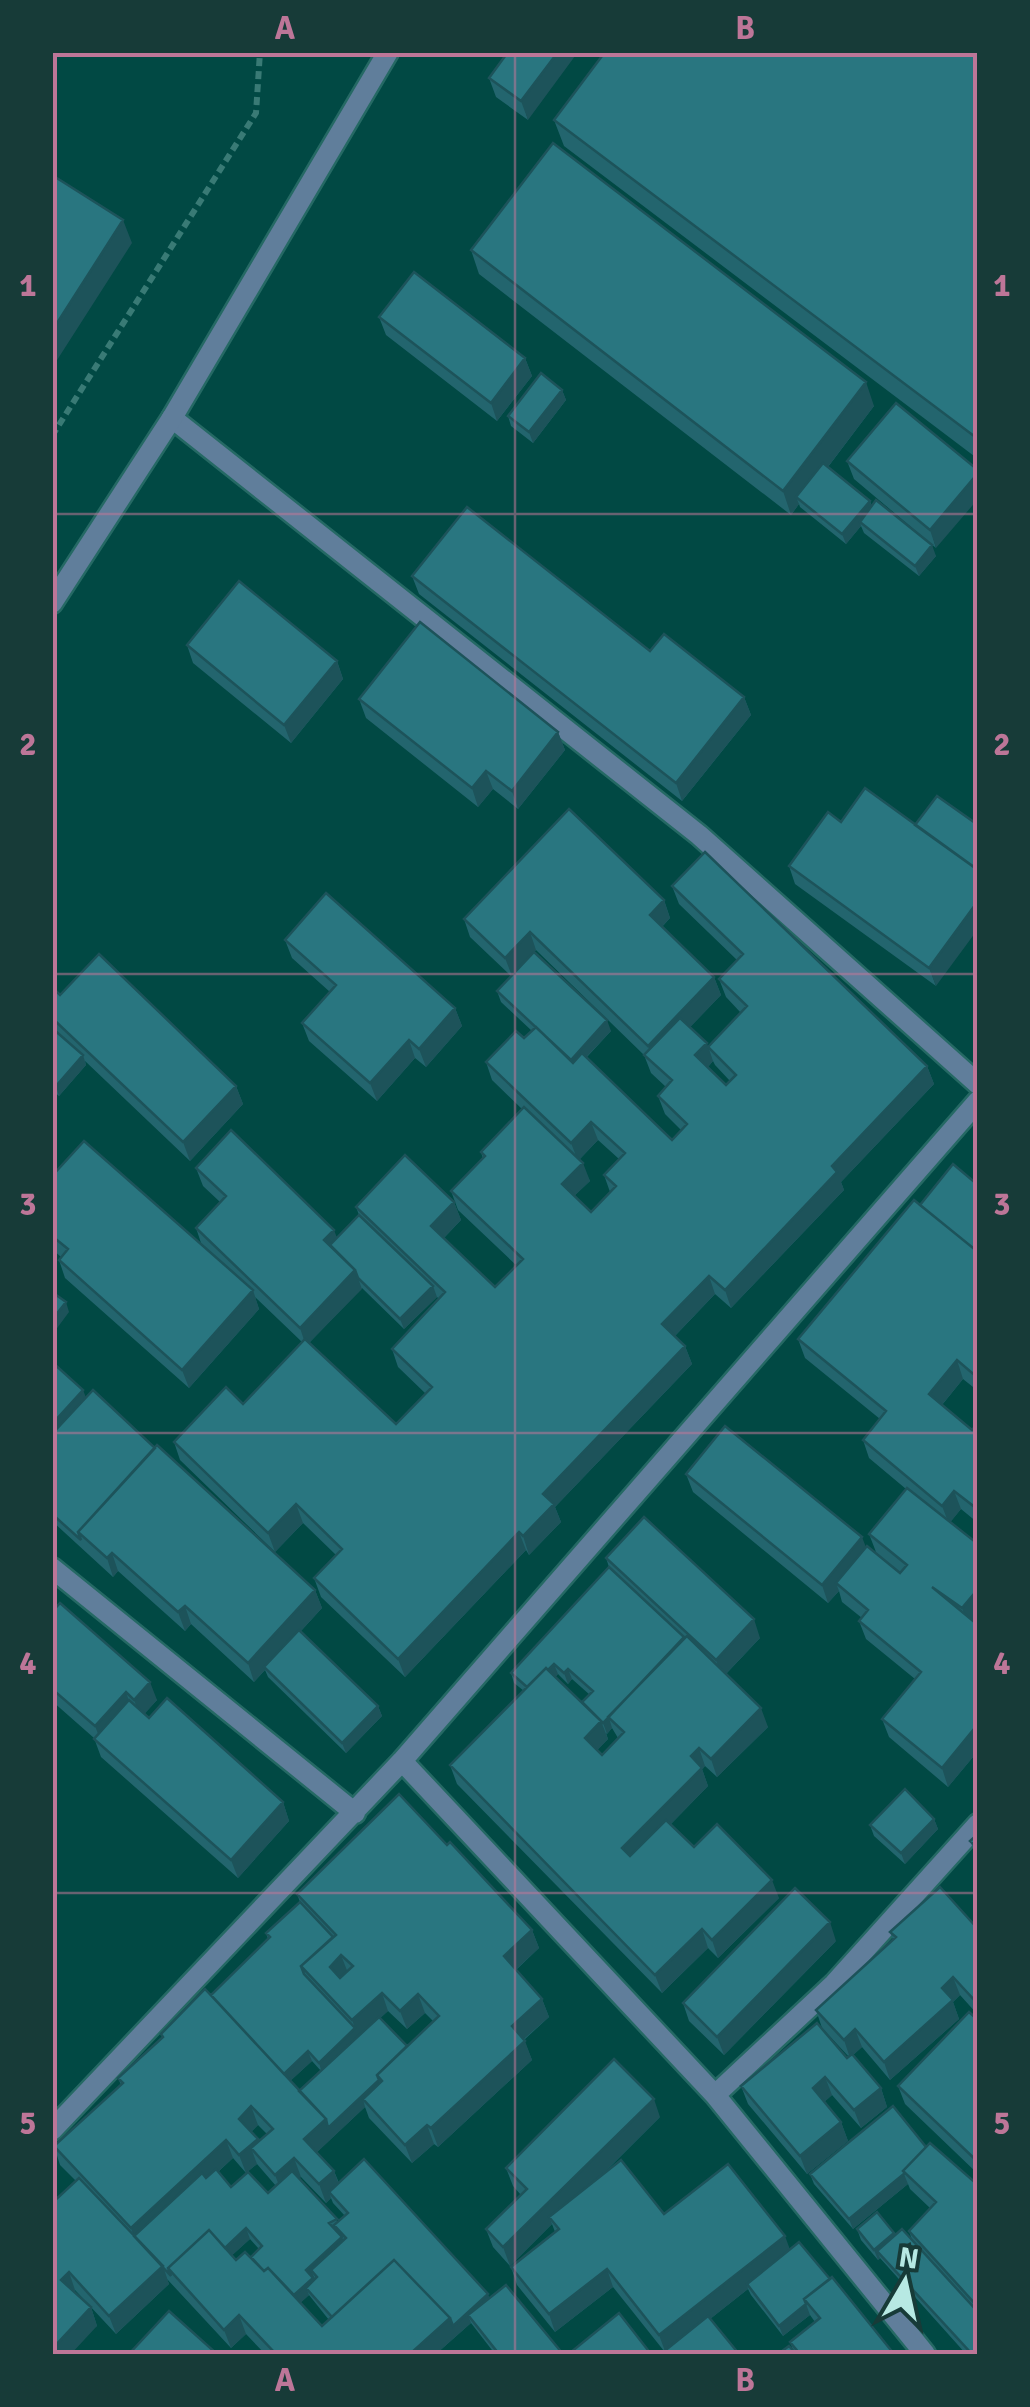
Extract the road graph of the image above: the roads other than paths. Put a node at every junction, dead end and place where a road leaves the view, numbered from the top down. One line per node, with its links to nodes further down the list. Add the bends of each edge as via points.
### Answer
1 (388, 52): 2 (street)
2 (172, 418): 3 (street); 4 (street, via 699,835)
3 (52, 603)
4 (978, 1084)
5 (978, 1101): 7 (street)
6 (52, 1568): 8 (street)
7 (402, 1761): 8 (street); 10 (street)
8 (355, 1813): 11 (street)
9 (978, 1824): 10 (street, via 834,1984)
10 (714, 2095): 12 (street)
11 (52, 2130)
12 (925, 2354)

